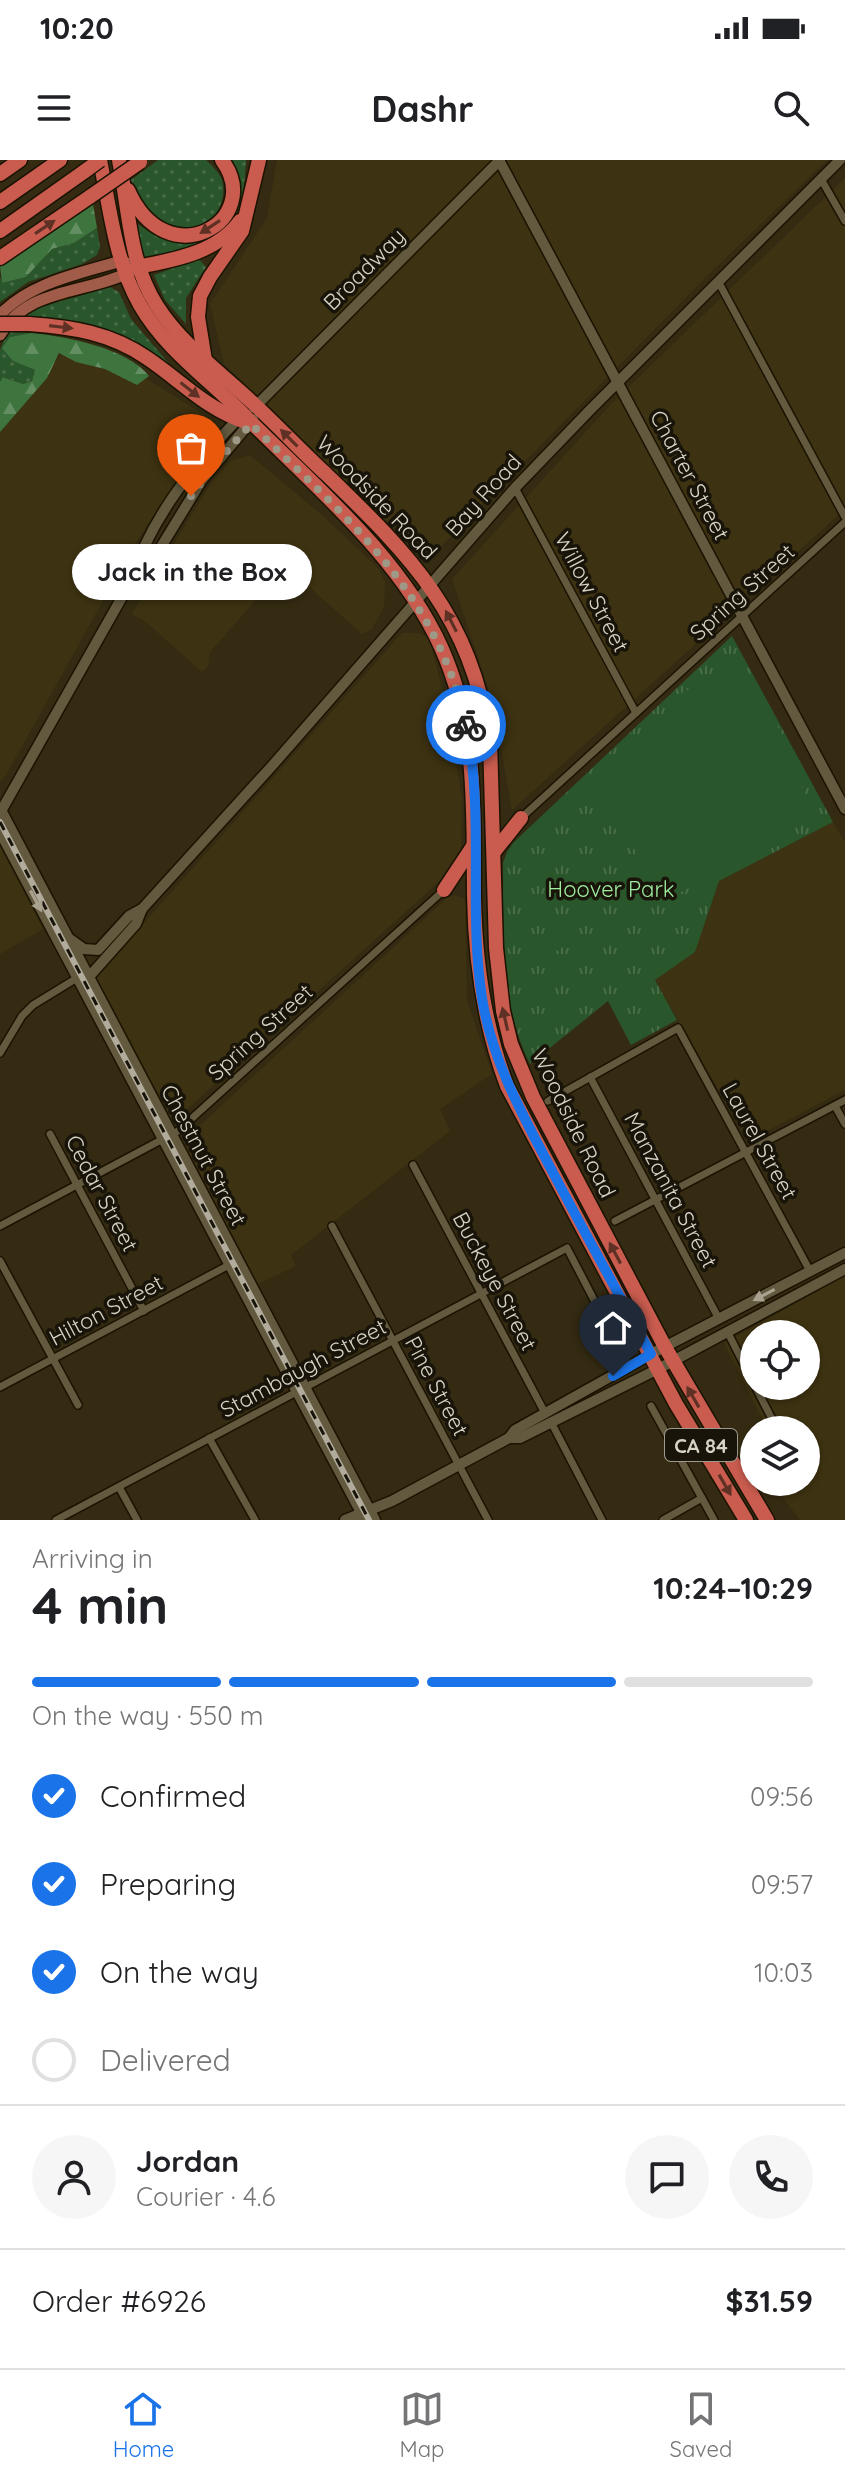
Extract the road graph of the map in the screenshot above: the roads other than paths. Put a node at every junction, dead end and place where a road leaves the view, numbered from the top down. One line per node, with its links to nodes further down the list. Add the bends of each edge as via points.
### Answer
1 (20, 160): 10 (highway)
2 (60, 160): 12 (highway)
3 (222, 160): 9 (highway, one-way to 9, via 232,181 227,211 215,226 192,236 151,224 135,204)
4 (259, 160): 13 (highway)
5 (499, 160): 23 (street, Charter Street); 24 (street, Broadway)
6 (840, 160): 11 (street, Bay Road)
7 (142, 161): 16 (highway, one-way to 7, bridge)
8 (95, 163): 15 (highway); 17 (highway, Woodside Road / CA 84)
9 (120, 165): 17 (highway, Woodside Road)
10 (0, 174)
11 (821, 179): 14 (street); 18 (street, Bay Road)
12 (0, 202)
13 (248, 211): 17 (highway, via 233,232 212,245); 22 (highway, via 242,231 200,296)
14 (845, 221)
15 (0, 231)
16 (0, 258)
17 (128, 268): 19 (main road, via 25,295); 21 (main road, via 31,304); 22 (highway, Woodside Road); 25 (highway, Woodside Road / CA 84, via 139,303 165,339)
18 (719, 283): 23 (street, Bay Road); 27 (street)
19 (0, 315)
20 (0, 324): 25 (highway, one-way to 25, bridge, via 85,330 120,342 217,410)
21 (0, 335)
22 (205, 360): 24 (highway, Woodside Road / CA 84)
23 (617, 383): 26 (street, Bay Road); 30 (street, Charter Street)
24 (257, 407): 25 (street, Broadway); 28 (highway, Woodside Road / CA 84, one-way to 24, via 384,530)
25 (244, 419): 29 (highway, Woodside Road / CA 84, via 358,530); 33 (street, Broadway, via 150,565 130,583)
26 (515, 488): 28 (street, Bay Road); 31 (street, Willow Street)
27 (845, 520): 30 (street, Spring Street)
28 (429, 584): 29 (street, Bay Road); 34 (highway, Woodside Road / CA 84, one-way to 28, via 485,713 453,624)
29 (415, 600): 37 (highway, Woodside Road / CA 84, via 441,647 462,711 474,776); 41 (street, Bay Road)
30 (743, 617): 31 (street, Spring Street); 32 (street, Charter Street)
31 (636, 713): 35 (street, Spring Street)
32 (845, 809)
33 (0, 811): 42 (street, Chestnut Street)
34 (493, 811): 35 (highway, via 505,819); 38 (highway, Woodside Road / CA 84)
35 (521, 818): 38 (highway)
36 (0, 832): 43 (street, Chestnut Street, one-way to 43)
37 (475, 843): 39 (highway); 40 (highway, Woodside Road / CA 84)
38 (494, 852): 69 (highway, Woodside Road / CA 84, one-way to 38, via 533,1097 511,1044 499,980)
39 (444, 890): 40 (highway, via 458,888); 51 (street, Spring Street)
40 (474, 900): 71 (highway, Woodside Road / CA 84, via 482,997 507,1086)
41 (142, 909): 42 (street, Bay Road, via 98,950 84,949); 43 (street, Bay Road, via 136,924)
42 (70, 939): 43 (street, Chestnut Street)
43 (83, 978): 44 (street, Bay Road, via 33,1005); 51 (street, Chestnut Street)
44 (0, 1053)
45 (590, 1077): 47 (street); 52 (street, Laurel Street, via 678,1028); 55 (street, Manzanita Street)
46 (845, 1100): 48 (street)
47 (548, 1101)
48 (835, 1106): 49 (street); 52 (street)
49 (845, 1124)
50 (50, 1134): 54 (street, Cedar Street)
51 (167, 1137): 54 (street, Spring Street); 61 (street, Chestnut Street); 77 (street, Chestnut Street)
52 (745, 1152): 55 (street); 63 (street, Laurel Street)
53 (413, 1165): 64 (street, Buckeye Street)
54 (78, 1184): 57 (street, Spring Street); 65 (street, Cedar Street)
55 (656, 1200): 56 (street); 66 (street, Manzanita Street)
56 (615, 1221)
57 (0, 1226)
58 (332, 1226): 68 (street, Pine Street)
59 (845, 1253): 63 (street)
60 (0, 1261): 73 (street)
61 (229, 1265): 65 (street, Hilton Street); 77 (street, Chestnut Street)
62 (845, 1269): 67 (street)
63 (810, 1271): 66 (street, one-way to 66)
64 (481, 1294): 68 (street, Stambaugh Street); 70 (street, Stambaugh Street, via 567,1248); 80 (street, Buckeye Street)
65 (144, 1311): 73 (street, Hilton Street)
66 (719, 1319): 69 (street)
67 (727, 1331): 72 (street); 74 (street)
68 (392, 1340): 77 (street, Stambaugh Street); 82 (street, Pine Street)
69 (665, 1347): 71 (street); 74 (highway, Woodside Road / CA 84)
70 (620, 1350)
71 (651, 1354): 75 (highway, Woodside Road / CA 84); 80 (street)
72 (740, 1357)
73 (52, 1359): 76 (street, Hilton Street); 78 (street)
74 (673, 1361): 75 (street); 95 (highway, Woodside Road / CA 84, one-way to 74)
75 (658, 1369): 80 (street); 94 (highway, Woodside Road / CA 84, one-way to 94)
76 (0, 1387)
77 (300, 1388): 81 (street, Stambaugh Street); 85 (street, Chestnut Street)
78 (78, 1405)
79 (651, 1406): 84 (street)
80 (548, 1418): 82 (street, via 520,1438 509,1438); 91 (street, Buckeye Street)
81 (209, 1438): 83 (street, Stambaugh Street); 88 (street)
82 (459, 1465): 85 (street); 90 (street, Pine Street)
83 (119, 1487): 86 (street, Stambaugh Street); 87 (street)
84 (702, 1498): 92 (street); 93 (street)
85 (366, 1517): 89 (street)
86 (56, 1520)
87 (137, 1520)
88 (255, 1520)
89 (345, 1520)
90 (488, 1520)
91 (602, 1520)
92 (663, 1520)
93 (714, 1520)
94 (746, 1520)
95 (767, 1520)

